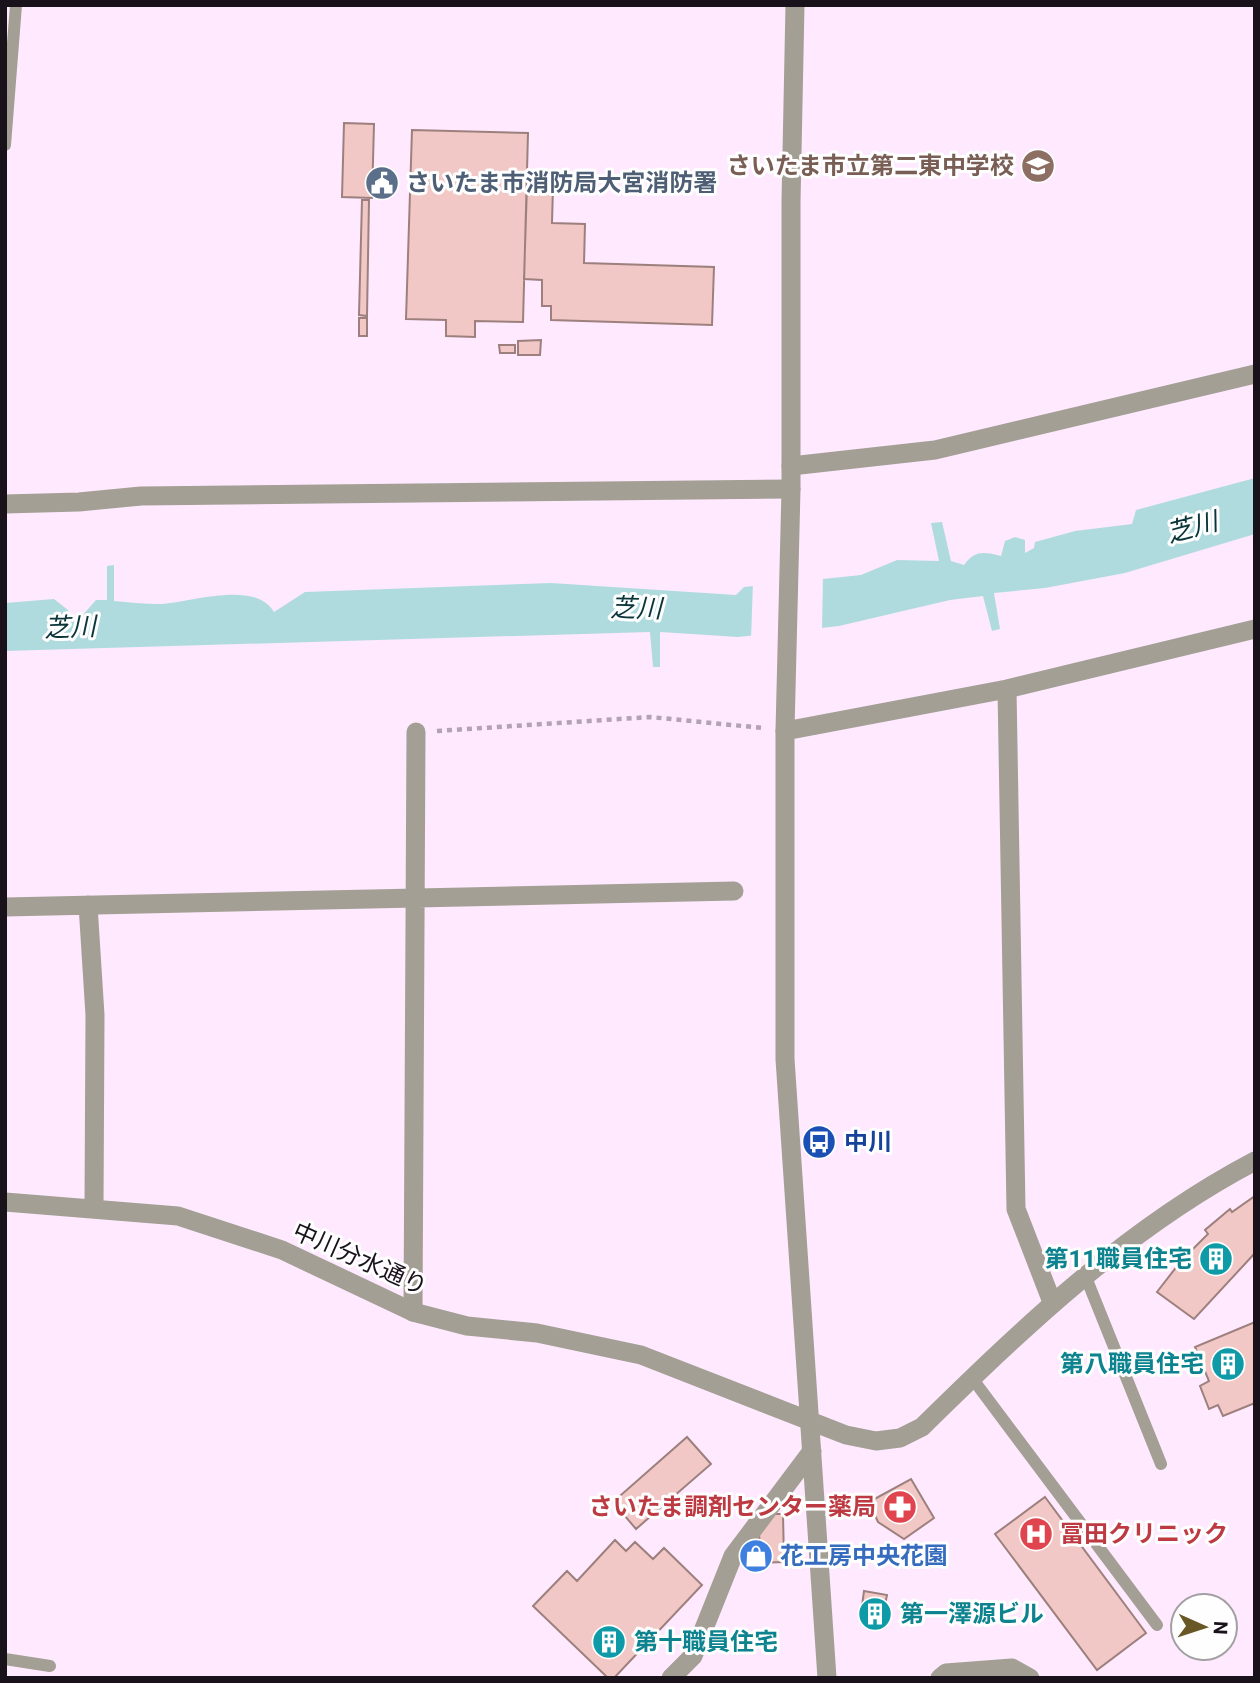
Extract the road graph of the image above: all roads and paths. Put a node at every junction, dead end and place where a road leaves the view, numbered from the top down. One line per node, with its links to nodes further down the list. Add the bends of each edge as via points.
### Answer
1 (16, 5): 3 (lane)
2 (795, 5): 5 (street)
3 (5, 145)
4 (1255, 374): 5 (street, via 935,450)
5 (791, 466): 6 (street)
6 (791, 489): 7 (street, via 141,496); 10 (street)
7 (5, 504)
8 (1255, 629): 9 (street)
9 (1007, 690): 10 (street); 20 (street, via 1016,1209)
10 (785, 731): 11 (path, via 650,716); 23 (street, via 785,1059)
11 (416, 732): 13 (street)
12 (734, 891): 13 (street)
13 (414, 896): 14 (street); 21 (street)
14 (88, 905): 15 (street); 18 (street, via 95,1015)
15 (5, 907)
16 (1255, 1161): 19 (street, 中川分水通り, via 1144,1231)
17 (5, 1202): 18 (street, 中川分水通り)
18 (94, 1208): 21 (street, 中川分水通り, via 178,1216 226,1230 282,1250)
19 (1085, 1275): 20 (street, 中川分水通り); 25 (lane)
20 (1052, 1302): 22 (street, 中川分水通り)
21 (412, 1312): 23 (street, 中川分水通り, via 467,1326 537,1333 640,1355)
22 (972, 1378): 23 (street, 中川分水通り, via 922,1427 900,1438 876,1441); 26 (lane)
23 (810, 1421): 24 (street)
24 (812, 1451): 29 (street, via 733,1556 693,1656); 30 (street)
25 (1161, 1464)
26 (1157, 1625)
27 (5, 1659): 28 (lane)
28 (50, 1666)
29 (671, 1678)
30 (827, 1678)
31 (940, 1678): 32 (street, via 946,1672 1012,1668)
32 (1030, 1678)

